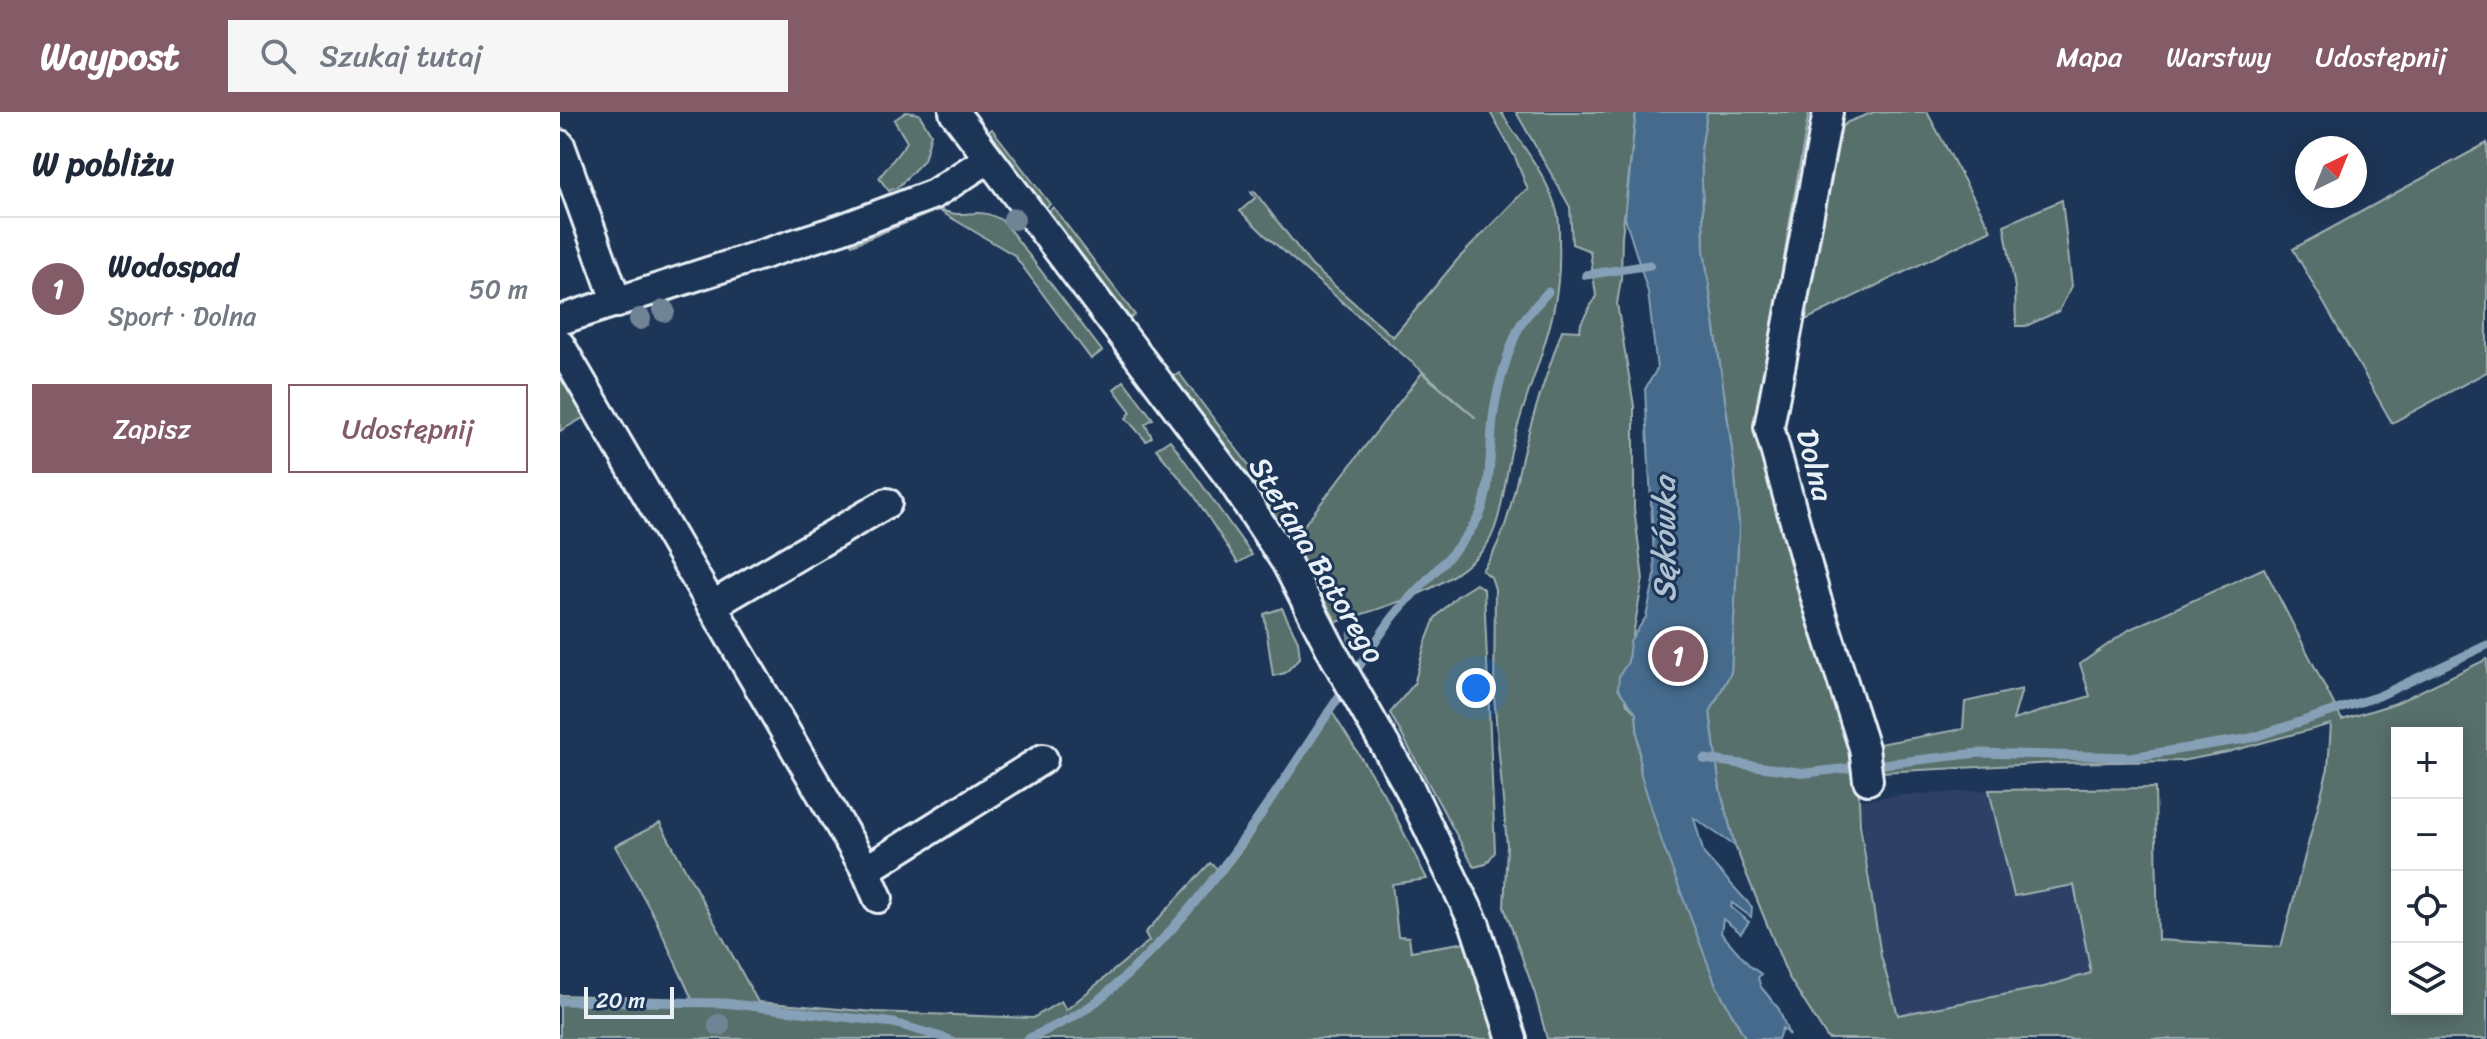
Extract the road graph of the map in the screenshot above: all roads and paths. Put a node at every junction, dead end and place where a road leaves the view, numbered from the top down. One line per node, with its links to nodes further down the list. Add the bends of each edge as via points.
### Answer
1 (954, 112): 4 (street, Stefana Batorego)
2 (1828, 112): 11 (street, Dolna, via 1769,427 1864,748)
3 (560, 145): 5 (street)
4 (988, 159): 5 (street, via 934,194); 14 (street, Stefana Batorego, via 1231,479 1286,562 1409,787 1475,925)
5 (617, 303): 6 (street)
6 (560, 320)
7 (560, 345): 9 (street)
8 (887, 503): 9 (street)
9 (713, 605): 12 (street)
10 (1043, 759): 12 (street)
11 (1868, 780)
12 (866, 870): 13 (street)
13 (878, 898)
14 (1512, 1039)

